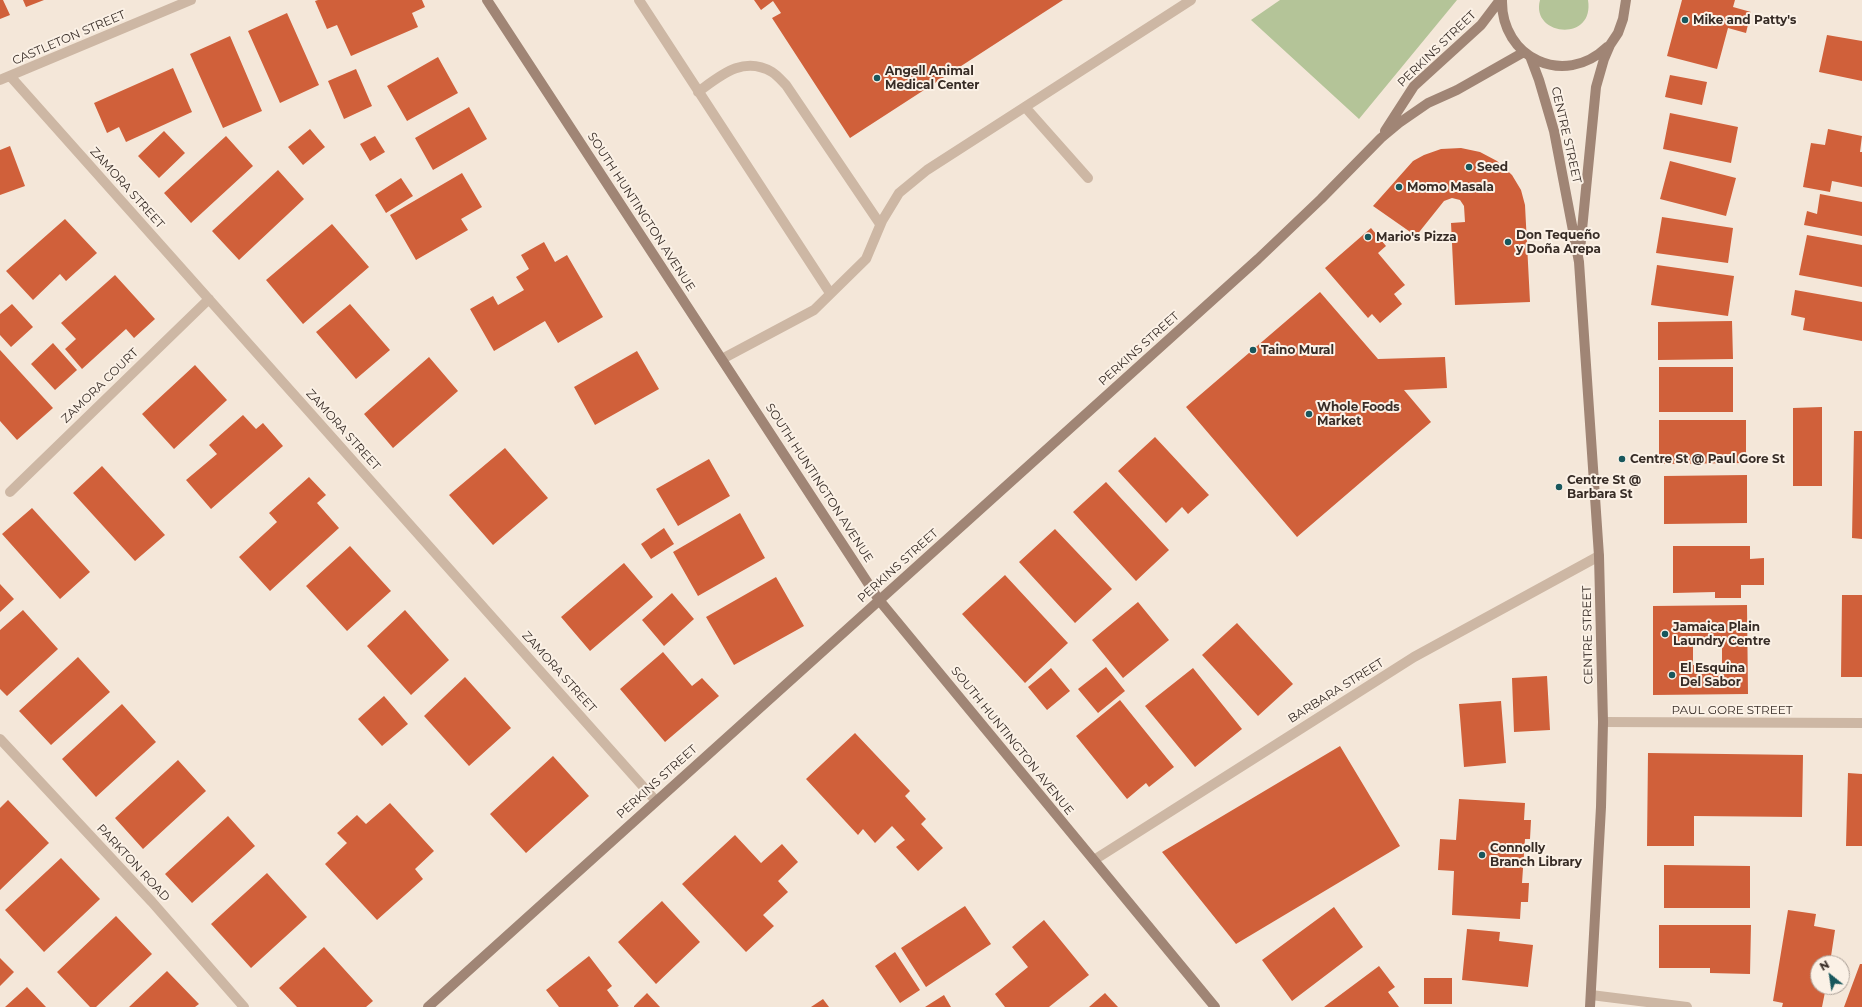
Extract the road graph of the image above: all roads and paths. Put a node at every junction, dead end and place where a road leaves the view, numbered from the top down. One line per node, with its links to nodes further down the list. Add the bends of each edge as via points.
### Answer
1 (191, 0): 9 (street, CASTLETON STREET)
2 (487, 0): 19 (main road, SOUTH HUNTINGTON AVENUE)
3 (639, 0): 11 (street)
4 (1191, 0): 12 (street)
5 (1501, 0): 8 (main road, CENTRE STREET, via 1505,24 1511,37); 13 (main road, PERKINS STREET, via 1481,26 1414,86)
6 (1625, 2): 7 (main road, CENTRE STREET, via 1623,19)
7 (1610, 45): 8 (main road, via 1587,62 1573,66 1544,64); 16 (main road, CENTRE STREET, via 1596,87)
8 (1527, 54): 13 (main road, PERKINS STREET, via 1412,112); 16 (main road, CENTRE STREET, via 1539,80 1554,131)
9 (10, 76): 10 (street, CASTLETON STREET); 18 (street, ZAMORA STREET)
10 (0, 80)
11 (698, 92): 15 (street, via 727,71 741,66 757,67 772,72 786,85); 17 (street)
12 (1024, 107): 14 (street); 15 (street, via 922,174 899,193)
13 (1380, 138): 22 (main road, PERKINS STREET, via 1258,259)
14 (1088, 178)
15 (880, 224): 17 (street, via 866,258)
16 (1578, 262): 21 (main road, CENTRE STREET)
17 (830, 293): 19 (street, via 814,310)
18 (209, 299): 20 (street, ZAMORA COURT); 26 (street, ZAMORA STREET)
19 (722, 359): 22 (main road, SOUTH HUNTINGTON AVENUE)
20 (10, 492)
21 (1599, 556): 23 (main road, CENTRE STREET); 27 (street, BARBARA STREET, via 1414,657)
22 (879, 600): 26 (main road, PERKINS STREET); 27 (main road, SOUTH HUNTINGTON AVENUE)
23 (1603, 722): 24 (street, PAUL GORE STREET); 28 (main road, CENTRE STREET, via 1599,868)
24 (1862, 724)
25 (0, 739): 29 (street, PARKTON ROAD, via 152,902)
26 (656, 801): 30 (main road, PERKINS STREET)
27 (1094, 860): 31 (main road, SOUTH HUNTINGTON AVENUE)
28 (1591, 995): 32 (main road, CENTRE STREET); 33 (street)
29 (244, 1007)
30 (428, 1007)
31 (1215, 1007)
32 (1590, 1007)
33 (1687, 1007)

